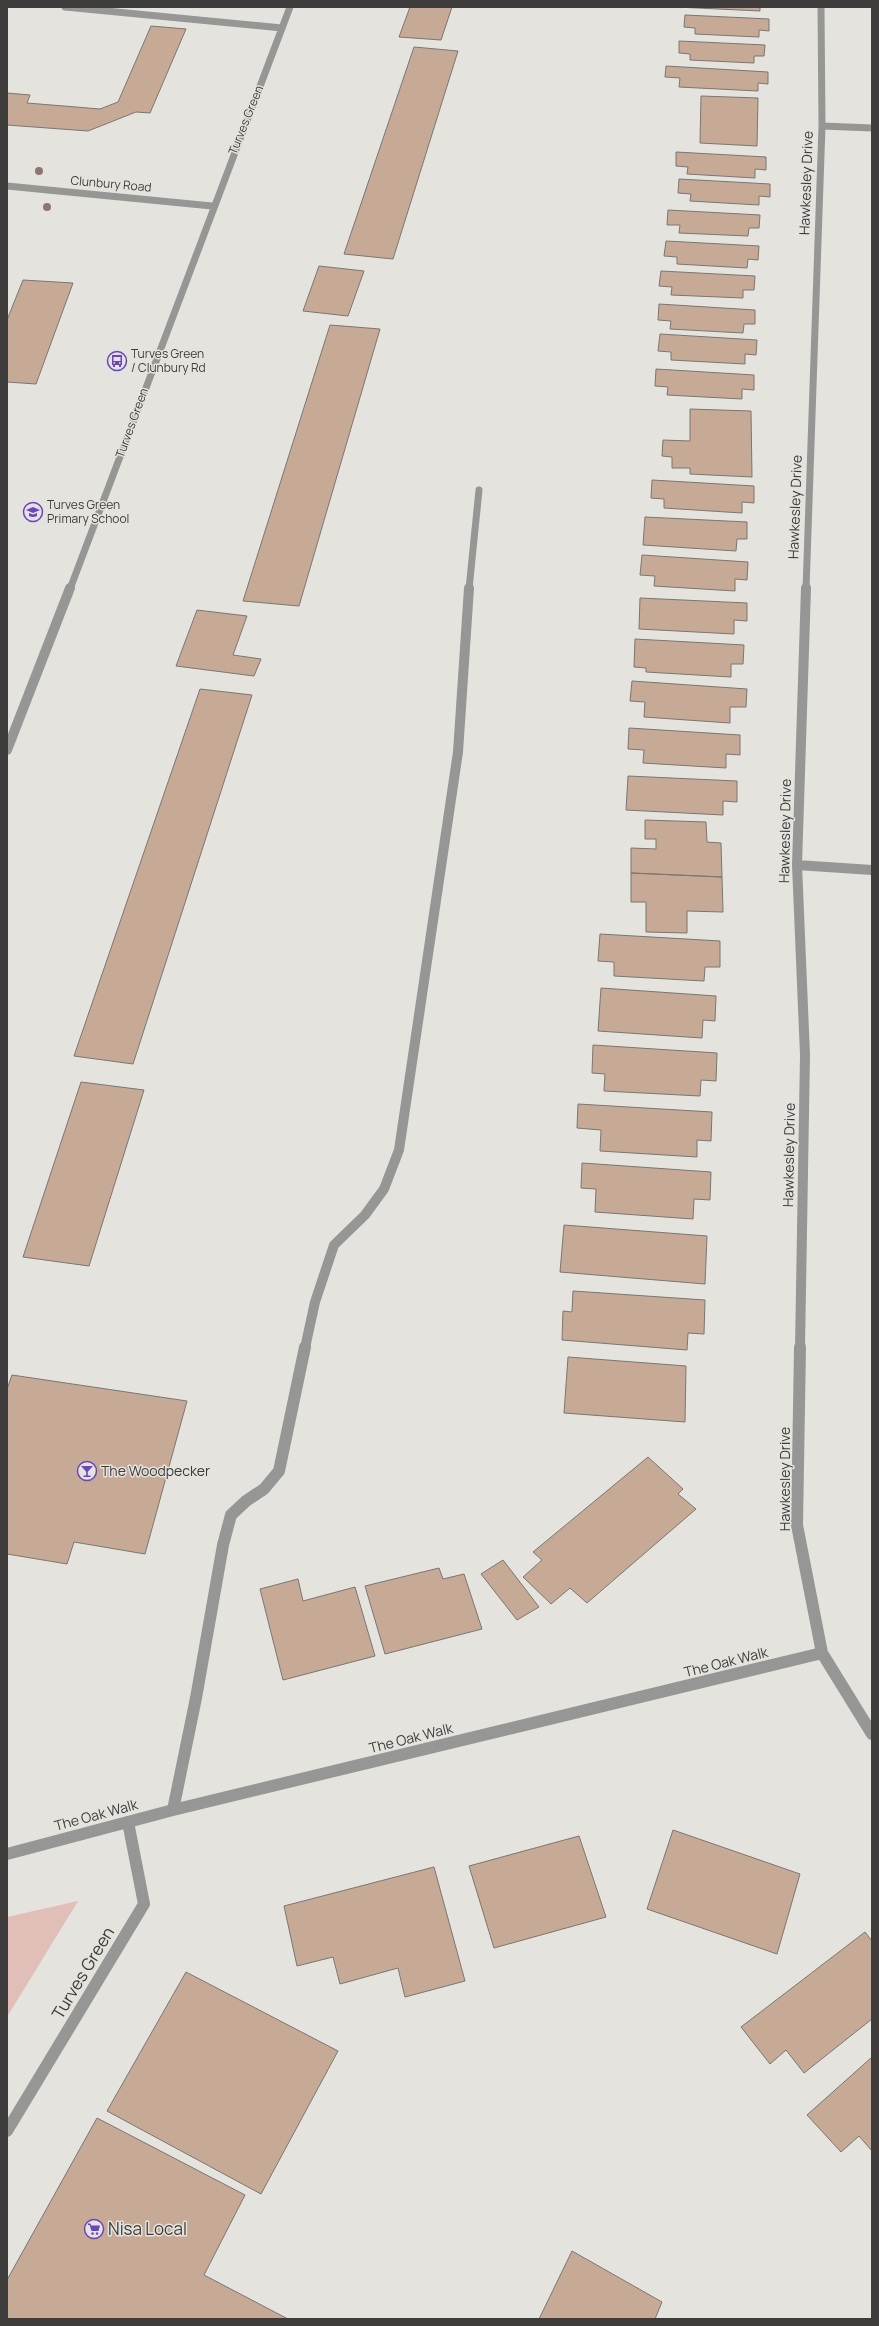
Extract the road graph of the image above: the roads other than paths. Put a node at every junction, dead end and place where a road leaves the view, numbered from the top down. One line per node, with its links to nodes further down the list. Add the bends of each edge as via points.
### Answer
1 (65, 7): 4 (street)
2 (290, 7): 4 (street, Turves Green)
3 (821, 7): 5 (street, Hawkesley Drive)
4 (282, 28): 8 (street, Turves Green)
5 (822, 126): 6 (street); 11 (street, Hawkesley Drive)
6 (872, 128)
7 (7, 186): 8 (street, Clunbury Road)
8 (212, 206): 10 (street, Turves Green, via 58,624)
9 (479, 490): 15 (street, via 468,600 458,752 399,1150 384,1189 365,1215 334,1245 315,1302 279,1471 264,1489 231,1515 223,1545)
10 (7, 750)
11 (797, 865): 12 (street); 13 (street, Hawkesley Drive, via 805,1055 797,1525)
12 (872, 870)
13 (822, 1653): 14 (street, Hawkesley Drive); 15 (street, The Oak Walk)
14 (872, 1734)
15 (173, 1810): 16 (street, The Oak Walk)
16 (128, 1822): 17 (street, The Oak Walk); 18 (street, Turves Green, via 144,1904)
17 (7, 1854)
18 (7, 2131)

